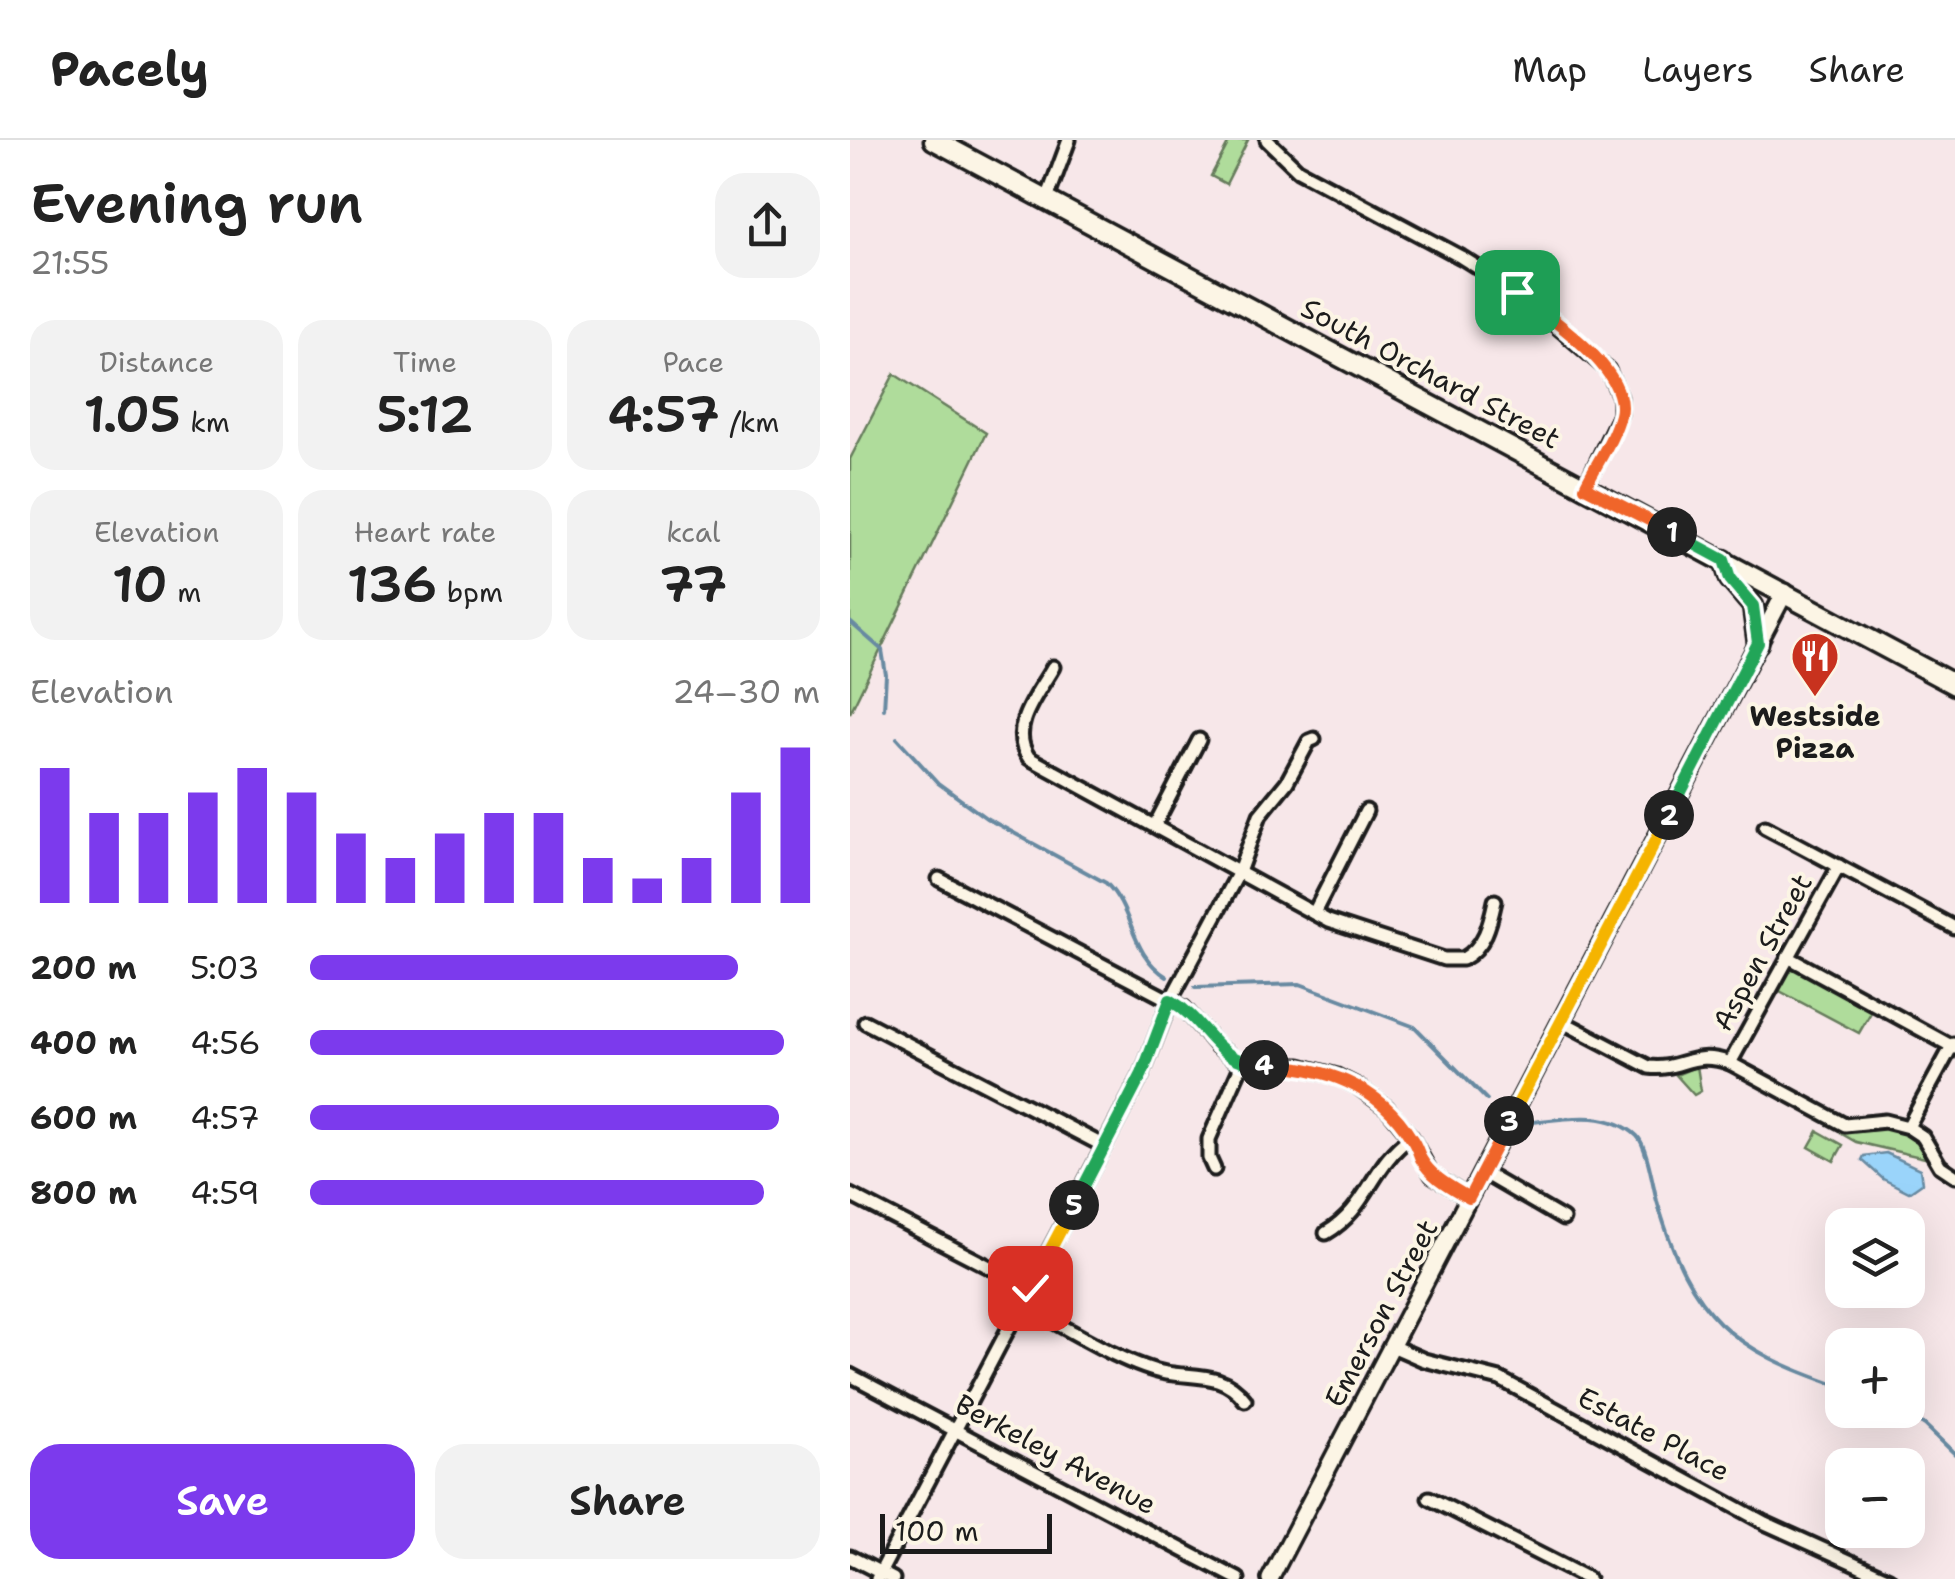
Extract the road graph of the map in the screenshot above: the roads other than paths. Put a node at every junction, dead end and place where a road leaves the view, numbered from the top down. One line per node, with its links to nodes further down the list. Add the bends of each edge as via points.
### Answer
1 (934, 140): 4 (main road, South Orchard Street)
2 (1069, 140): 4 (street)
3 (1268, 140): 5 (street, via 1298,170 1517,292 1608,370 1620,414)
4 (1046, 199): 5 (main road, South Orchard Street)
5 (1585, 487): 6 (main road, South Orchard Street)
6 (1724, 560): 7 (main road, South Orchard Street); 8 (main road, via 1730,579 1753,606)
7 (1785, 592): 8 (main road, Emerson Street); 10 (main road, South Orchard Street)
8 (1758, 643): 24 (main road, Emerson Street)
9 (1053, 667): 14 (street, via 1021,725 1024,751 1033,762)
10 (1955, 685)
11 (1314, 739): 17 (street, via 1260,815)
12 (1199, 740): 14 (street)
13 (1366, 812): 20 (street)
14 (1155, 825): 17 (street)
15 (1765, 826): 16 (street)
16 (1839, 866): 21 (street); 22 (street, Aspen Street)
17 (1239, 872): 20 (street); 23 (street)
18 (939, 879): 23 (street)
19 (1495, 900): 20 (street, via 1481,942 1455,960)
20 (1314, 913)
21 (1955, 928)
22 (1788, 957): 26 (street); 28 (street, Aspen Street)
23 (1170, 1000): 27 (street); 31 (street)
24 (1562, 1021): 28 (street, via 1649,1067 1698,1058); 33 (main road, Emerson Street)
25 (864, 1022): 31 (street)
26 (1954, 1045): 29 (street)
27 (1242, 1064): 30 (street, via 1300,1066 1337,1076 1387,1108); 32 (street, via 1209,1139)
28 (1730, 1064): 29 (street, via 1845,1125 1885,1120)
29 (1908, 1127): 34 (street)
30 (1411, 1137): 36 (street, via 1432,1175); 38 (street, via 1384,1160 1352,1214)
31 (1104, 1146): 39 (street)
32 (1214, 1169)
33 (1482, 1172): 36 (main road, Emerson Street); 37 (street)
34 (1955, 1176)
35 (850, 1195): 39 (street)
36 (1469, 1198): 41 (main road, Emerson Street)
37 (1562, 1218)
38 (1326, 1232)
39 (1030, 1288): 40 (street)
40 (1023, 1304): 43 (street, via 1128,1359 1166,1373 1218,1379); 44 (street)
41 (1392, 1346): 50 (main road, Emerson Street); 52 (street, Estate Place, via 1500,1379 1765,1522)
42 (850, 1375): 44 (street, Berkeley Avenue)
43 (1245, 1400)
44 (956, 1431): 47 (street); 49 (street, Berkeley Avenue)
45 (1429, 1498): 51 (street)
46 (850, 1557): 47 (street)
47 (878, 1576): 48 (street)
48 (893, 1579)
49 (1238, 1579)
50 (1270, 1579)
51 (1588, 1579)
52 (1889, 1579)

